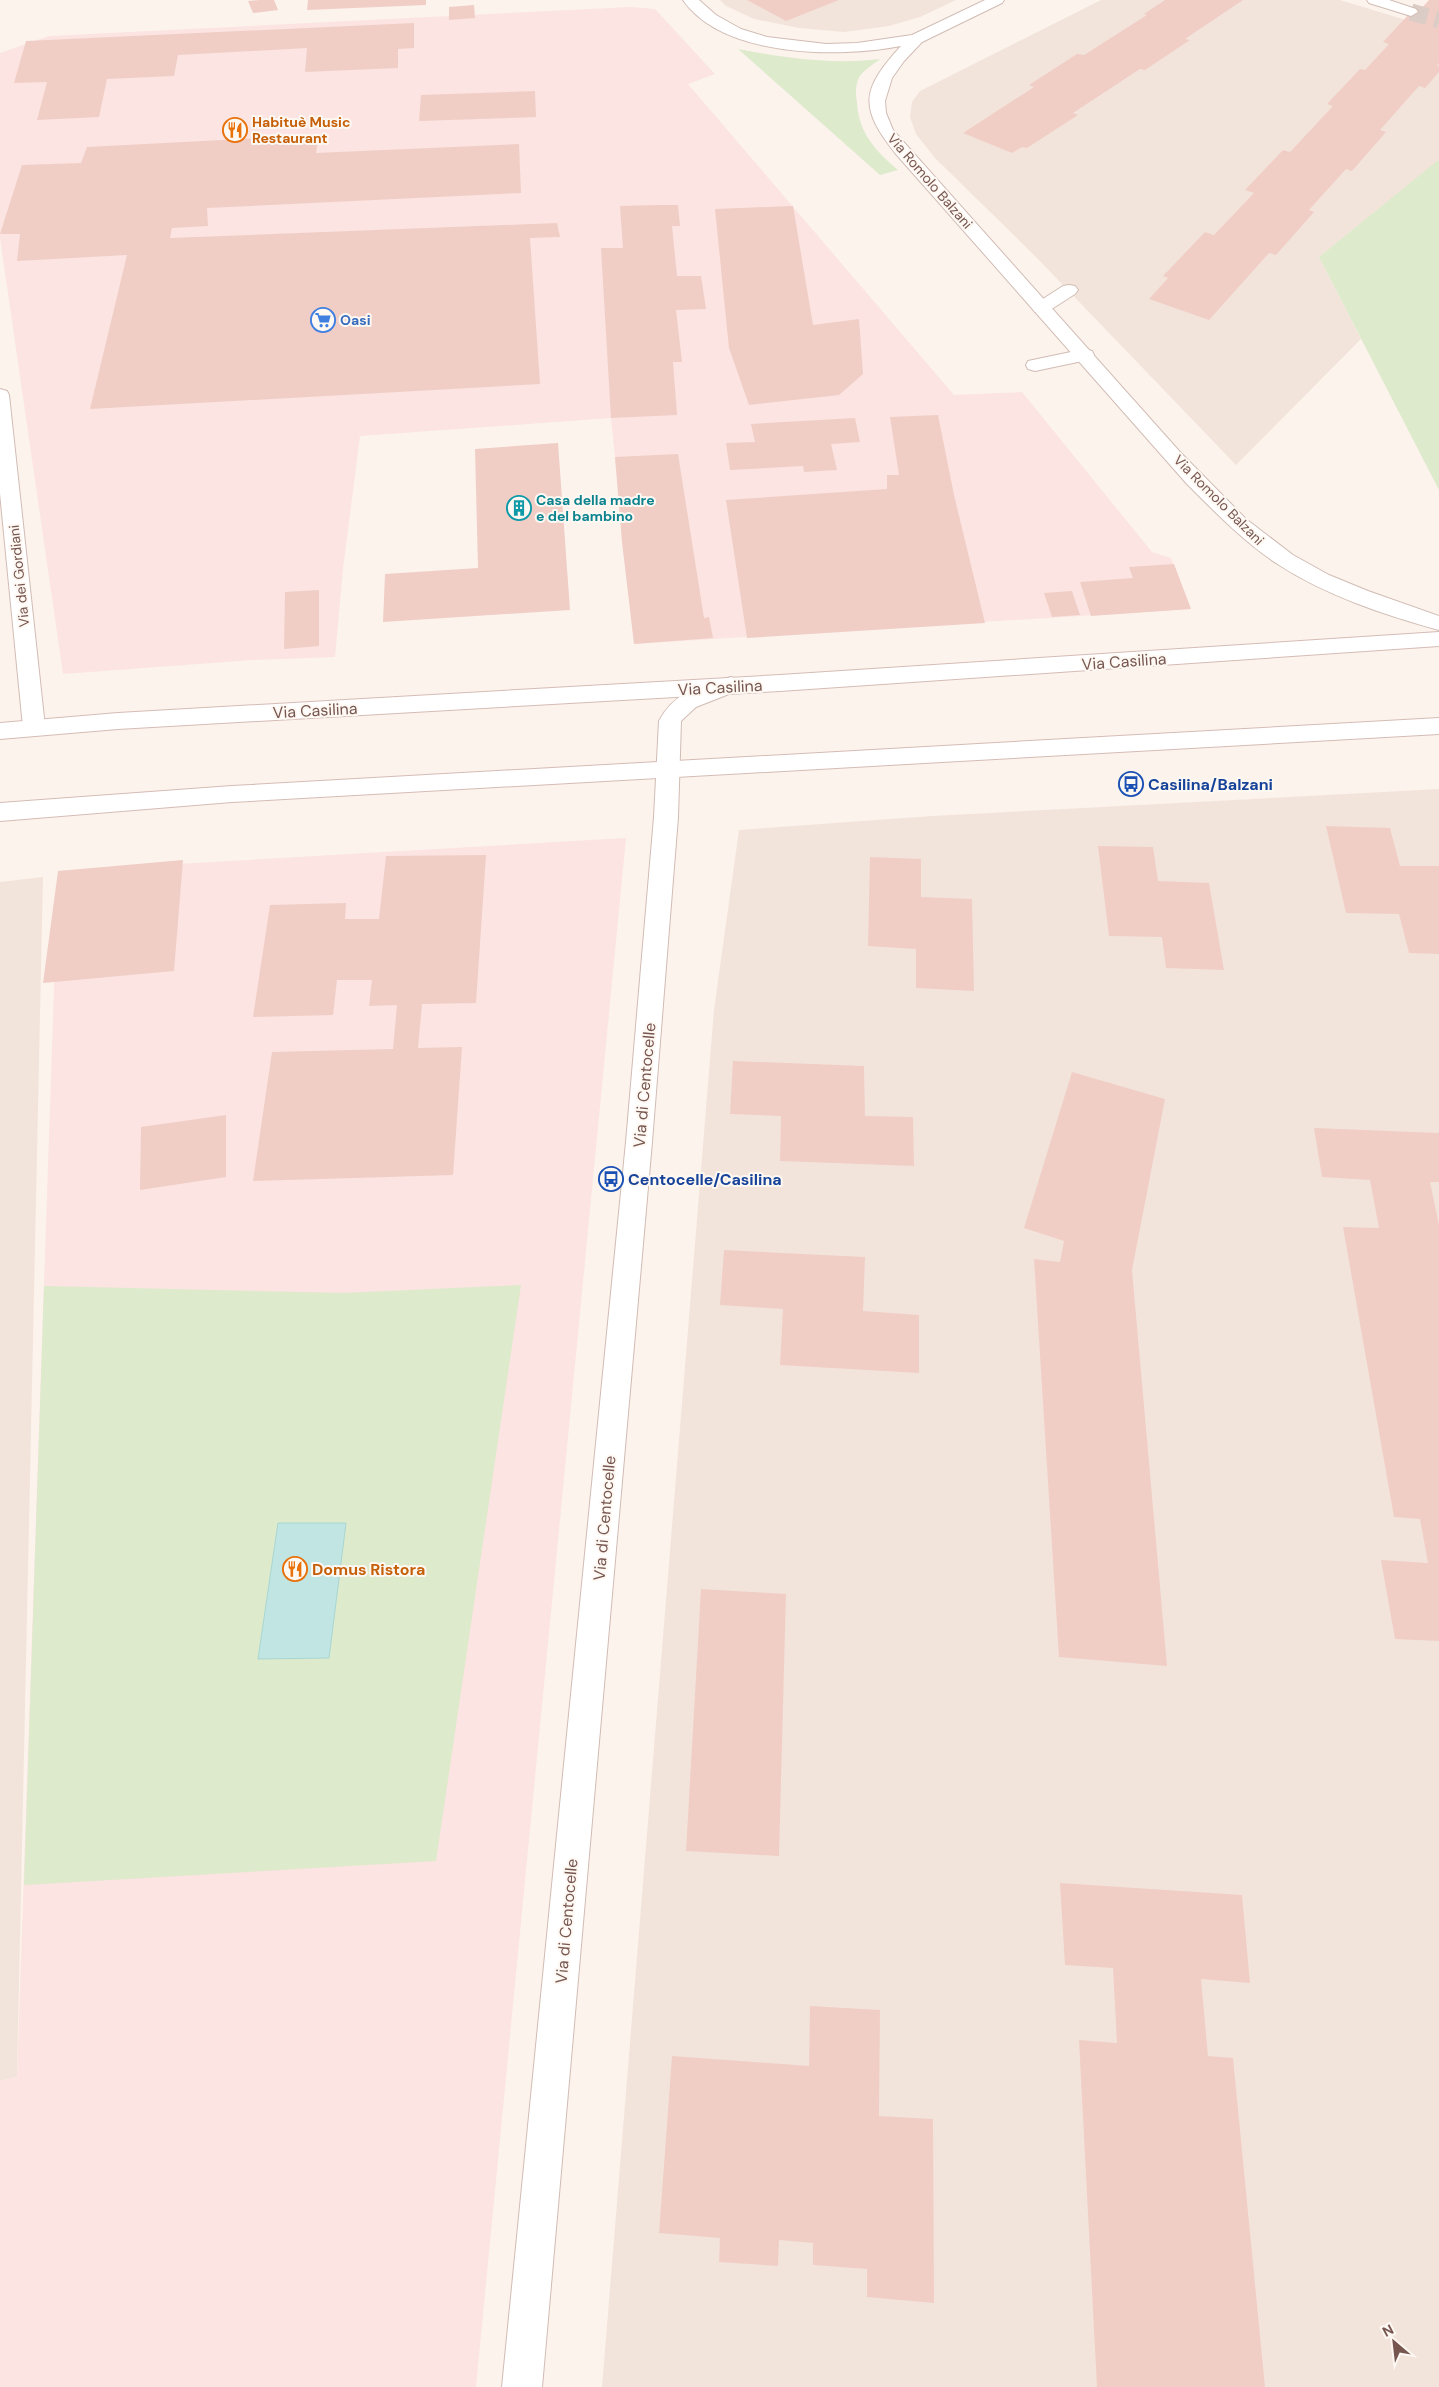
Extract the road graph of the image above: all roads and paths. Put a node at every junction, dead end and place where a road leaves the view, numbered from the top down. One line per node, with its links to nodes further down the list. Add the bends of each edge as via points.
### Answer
1 (690, 0): 5 (street, via 721,26 776,43 819,48)
2 (997, 0): 5 (street)
3 (1374, 0): 4 (street)
4 (1411, 12)
5 (916, 39): 7 (street, Via Romolo Balzani, via 880,82 876,101 882,126)
6 (1069, 290): 7 (street)
7 (1041, 308): 8 (street, Via Romolo Balzani)
8 (1085, 355): 9 (street); 11 (street, Via Romolo Balzani, via 1199,484 1265,546 1312,575 1343,589)
9 (1035, 365)
10 (0, 395): 15 (street, Via dei Gordiani)
11 (1439, 623)
12 (1439, 639): 13 (street, Via Casilina)
13 (731, 685): 15 (street, Via Casilina); 17 (street, Via di Centocelle, via 700,695 674,713 669,732)
14 (1439, 726): 17 (street)
15 (34, 727): 16 (street, Via Casilina)
16 (0, 731)
17 (668, 770): 18 (street, via 232,794); 19 (street, Via di Centocelle, via 639,1152)
18 (0, 812)
19 (522, 2387)

